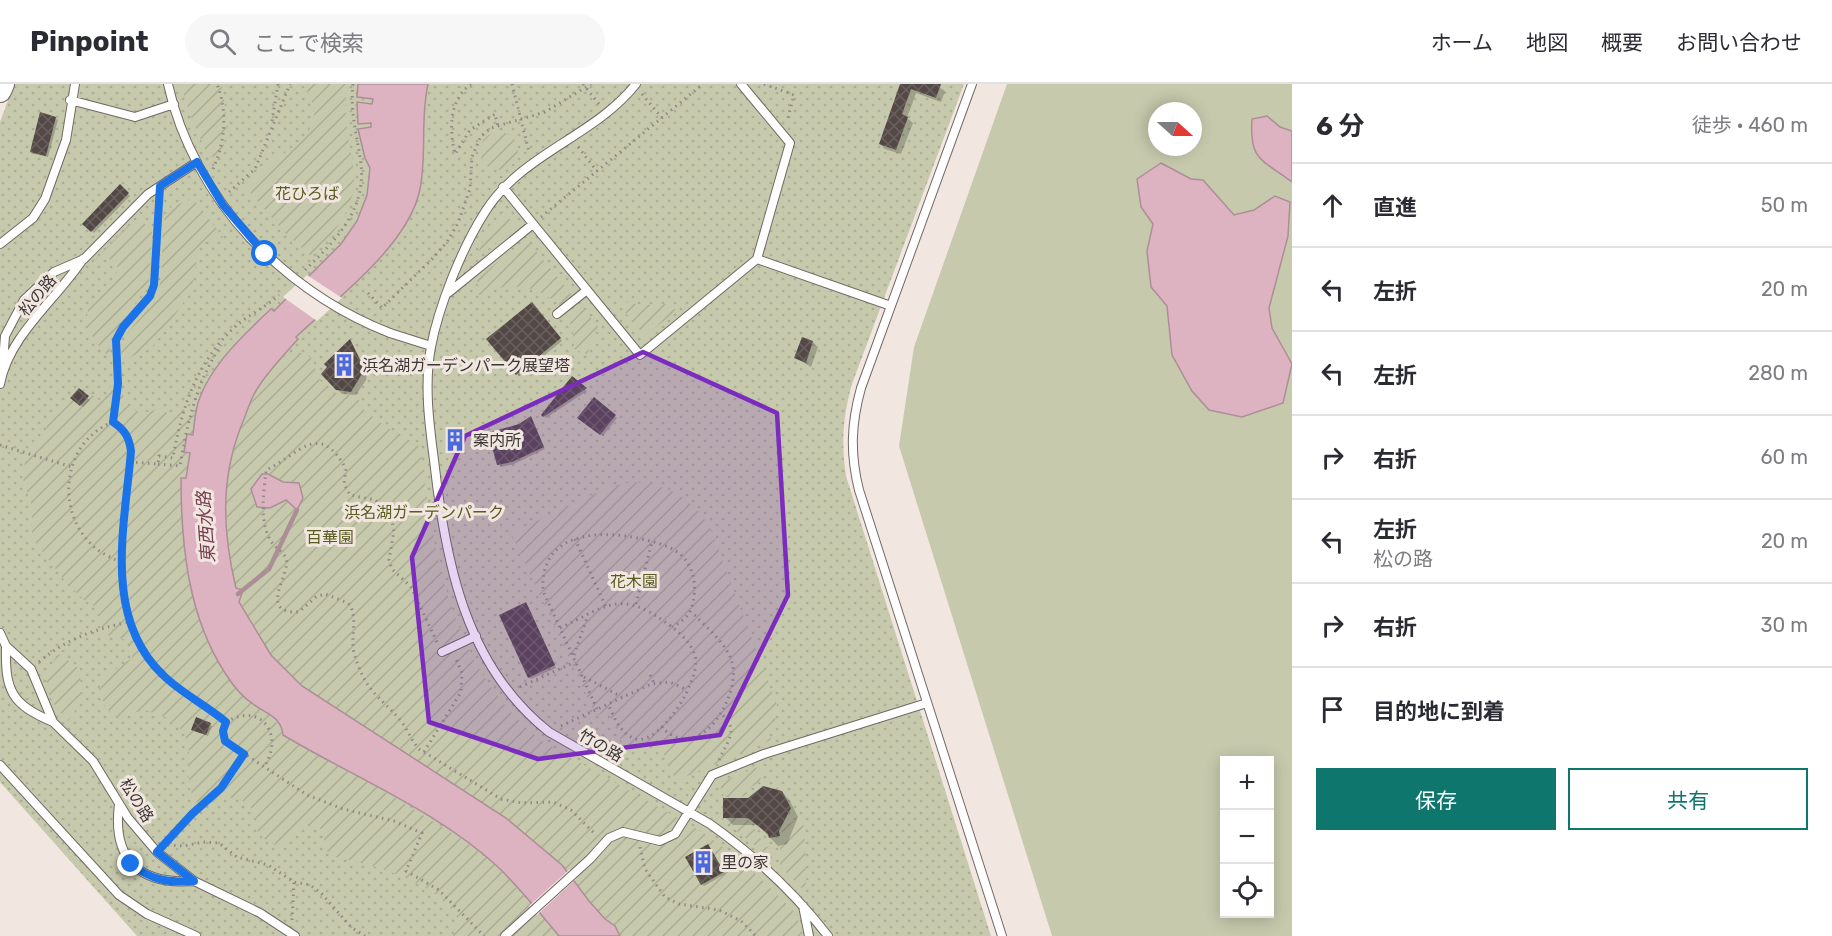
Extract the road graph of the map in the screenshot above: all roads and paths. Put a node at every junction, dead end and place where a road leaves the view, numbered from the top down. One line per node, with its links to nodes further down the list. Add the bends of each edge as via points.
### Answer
1 (3, 84): 18 (main road)
2 (75, 84): 19 (lane)
3 (168, 84): 20 (lane)
4 (217, 84): 31 (path, via 224,112 224,135)
5 (278, 84): 24 (path)
6 (290, 84): 24 (path)
7 (353, 84): 39 (path, via 352,117 360,157 356,207 344,230)
8 (471, 84): 25 (path, via 461,93 453,111 455,154 470,130 482,120 495,114)
9 (512, 84): 23 (path)
10 (583, 84): 17 (path)
11 (591, 84): 17 (path)
12 (703, 84): 22 (path)
13 (741, 84): 26 (lane)
14 (764, 84): 26 (path, via 794,95)
15 (972, 84): 44 (lane)
16 (636, 85): 21 (lane, 竹の路); 22 (path)
17 (586, 88): 21 (path); 23 (path, via 554,108)
18 (0, 91)
19 (70, 100): 20 (lane, via 135,117); 36 (lane, via 66,140 45,199 33,218)
20 (174, 104): 28 (lane)
21 (607, 113): 27 (lane, 竹の路)
22 (662, 118): 30 (path)
23 (521, 120): 25 (path); 29 (path)
24 (272, 126): 34 (path, via 255,169)
25 (498, 126): 41 (path, via 481,136 475,146 465,206 447,242 382,308)
26 (783, 135): 38 (lane, via 790,143)
27 (570, 137): 29 (lane, 竹の路); 30 (path)
28 (197, 162): 31 (lane); 32 (lane)
29 (532, 163): 33 (lane, 竹の路)
30 (597, 171): 35 (path)
31 (207, 180): 34 (lane)
32 (160, 186): 37 (lane); 49 (path, via 154,285 116,340 118,384)
33 (503, 187): 35 (lane); 42 (lane, 竹の路, via 471,237)
34 (220, 200): 47 (lane, bridge, via 249,238 315,295 390,333)
35 (533, 224): 40 (lane); 42 (lane)
36 (0, 244)
37 (84, 259): 48 (lane, 松の路, via 29,327); 48 (lane, via 54,272 24,300 5,336)
38 (757, 259): 40 (lane, via 640,355); 44 (lane)
39 (304, 270)
40 (587, 290): 45 (lane)
41 (368, 293)
42 (448, 294): 47 (lane, 竹の路)
43 (279, 295): 46 (path)
44 (891, 306): 77 (lane, via 854,413 853,465)
45 (557, 314)
46 (226, 336): 52 (path, via 199,372 186,399 173,458 159,456); 52 (path, via 198,391 180,466)
47 (431, 346): 65 (lane, 竹の路, via 427,382 441,519 452,574)
48 (1, 380)
49 (113, 422): 51 (path, via 130,439); 53 (path, via 90,434)
50 (0, 446): 53 (path)
51 (130, 462): 52 (path); 56 (path)
52 (158, 464)
53 (72, 467): 56 (path, via 68,484 74,518 93,546)
54 (575, 539): 55 (path, via 616,533); 58 (path); 63 (path, via 552,555 543,572 543,591)
55 (652, 542): 57 (path); 59 (path, via 672,548 688,564 695,585)
56 (121, 562): 61 (path)
57 (636, 604): 58 (path, via 615,603); 62 (path)
58 (606, 607): 60 (path)
59 (692, 612): 62 (path); 80 (path, via 723,645 733,666 731,689)
60 (588, 615): 63 (path); 68 (path)
61 (129, 622): 70 (path, via 76,637); 82 (path, via 143,650 163,675)
62 (672, 627): 74 (path, via 692,647 696,657 694,678)
63 (560, 628): 68 (path)
64 (0, 633): 66 (lane, 松の路)
65 (476, 636): 67 (lane); 75 (lane, 竹の路)
66 (6, 646): 70 (lane, 松の路); 81 (lane, via 6,677 14,699)
67 (446, 650): 85 (path, via 462,673 461,692); 85 (path, via 411,587 392,569 389,560 394,531 390,512 375,500 350,495 344,484 346,469 335,453 318,443 309,443 266,470 263,517 274,545 287,563 277,594 282,606 299,612 316,597 326,594 348,603 354,616 353,645 363,679 404,724 409,738)
68 (573, 657): 69 (path)
69 (575, 662): 72 (path); 75 (path)
70 (31, 669): 81 (lane, 松の路)
71 (650, 675): 73 (path)
72 (582, 676): 76 (path); 79 (path)
73 (654, 683): 74 (path, via 670,682); 76 (path)
74 (688, 690): 83 (path)
75 (508, 693): 84 (lane, 竹の路)
76 (622, 697): 78 (path)
77 (927, 703): 89 (lane, via 764,754); 108 (lane)
78 (608, 704): 79 (path); 83 (path, via 618,724 635,739 649,738)
79 (597, 709): 84 (path)
80 (720, 713): 83 (path, via 694,738 673,736); 89 (path, via 730,721 732,732)
81 (53, 722): 90 (lane, 松の路, via 97,766)
82 (226, 722): 86 (path, via 225,741); 88 (path, via 242,715 266,725 273,750)
83 (661, 728)
84 (549, 732): 91 (lane, 竹の路)
85 (424, 753): 94 (path, via 501,799 553,802 571,810)
86 (244, 754): 88 (path); 93 (path, via 221,788)
87 (0, 765): 100 (lane, via 119,895 147,914)
88 (264, 767): 103 (path, via 324,803 394,820 422,833 406,871 439,890)
89 (712, 775): 91 (lane)
90 (119, 803): 95 (lane, 松の路); 96 (lane, via 117,836 131,864 158,880)
91 (690, 812): 92 (lane, via 668,839 653,841); 98 (lane, 竹の路, via 756,858)
92 (643, 837): 94 (lane, via 624,832); 105 (path, via 640,857 665,897 679,904 719,910 746,925)
93 (164, 844): 95 (path); 97 (path, via 219,843 237,857 268,865)
94 (602, 844): 104 (lane)
95 (157, 852): 96 (lane, 松の路)
96 (194, 881): 99 (lane, 松の路)
97 (294, 882): 99 (path, via 293,918); 102 (path, via 321,892 351,927)
98 (803, 906): 106 (lane); 107 (lane, 竹の路)
99 (285, 929): 101 (lane, 松の路)
100 (196, 936)
101 (295, 936)
102 (365, 936)
103 (484, 936)
104 (506, 936)
105 (756, 936)
106 (809, 936)
107 (828, 936)
108 (1002, 936)

